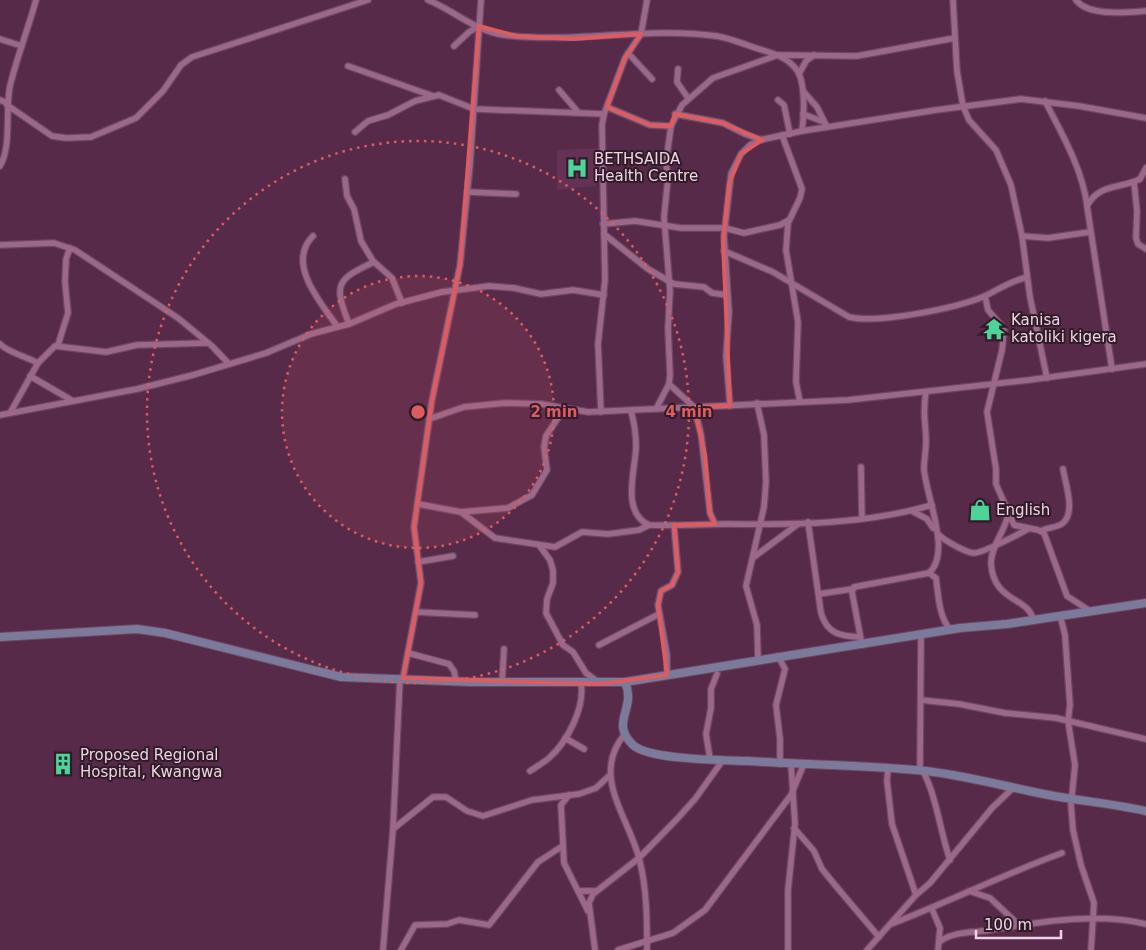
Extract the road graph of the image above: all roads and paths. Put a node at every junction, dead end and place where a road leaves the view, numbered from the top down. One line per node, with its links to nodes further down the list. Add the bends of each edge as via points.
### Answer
1 (36, 0): 13 (street)
2 (368, 0): 29 (street, via 198,54 181,65 164,91 136,118 91,137 52,136)
3 (428, 0): 9 (street)
4 (480, 0): 9 (street)
5 (646, 0): 10 (street)
6 (953, 0): 11 (street)
7 (1076, 0): 8 (street, via 1084,6 1112,13)
8 (1146, 11)
9 (479, 26): 10 (street, via 497,34 574,39); 14 (street); 32 (street)
10 (641, 34): 15 (street); 16 (street, via 716,36)
11 (955, 38): 17 (street, via 857,56); 30 (street)
12 (0, 39): 13 (street)
13 (22, 46): 29 (street)
14 (454, 46)
15 (628, 52): 21 (street); 31 (street)
16 (778, 55): 17 (street); 20 (street); 25 (street, via 717,76)
17 (814, 55): 20 (street, via 806,61)
18 (348, 66): 24 (street)
19 (678, 69): 25 (street, via 678,82)
20 (799, 74): 23 (street)
21 (652, 78)
22 (559, 90): 33 (street)
23 (803, 91): 36 (street); 38 (street, via 817,107)
24 (433, 96): 32 (street, via 446,96); 40 (street, via 415,101 388,116 368,121)
25 (688, 98): 35 (street)
26 (0, 100): 29 (street)
27 (778, 100): 42 (street, via 784,105)
28 (1045, 101): 30 (street, via 1021,99); 37 (street); 52 (street, via 1073,158)
29 (7, 104): 45 (street, via 5,145)
30 (963, 106): 38 (street); 60 (street, via 969,120 996,150 1006,171)
31 (606, 107): 34 (street); 39 (street, via 650,125)
32 (474, 109): 33 (street); 50 (street)
33 (578, 112): 34 (street)
34 (604, 114): 54 (street)
35 (676, 114): 39 (street); 44 (street, via 723,123)
36 (803, 114): 38 (street); 41 (street)
37 (1146, 118)
38 (825, 125): 41 (street)
39 (671, 126): 55 (street)
40 (355, 132)
41 (802, 132): 42 (street)
42 (790, 134): 43 (street)
43 (782, 136): 44 (street); 53 (street, via 802,189)
44 (762, 140): 56 (street, via 745,149 737,160 729,184)
45 (0, 166)
46 (1146, 168): 47 (street)
47 (1144, 177): 49 (street)
48 (345, 179): 65 (street, via 361,241)
49 (1134, 182): 52 (street, via 1099,192); 63 (street, via 1136,238 1138,244)
50 (467, 192): 51 (street); 69 (street, via 460,265)
51 (516, 194)
52 (1087, 206): 57 (street)
53 (789, 220): 56 (street, via 748,232); 68 (street, via 786,256)
54 (603, 224): 55 (street, via 635,221); 58 (street)
55 (664, 224): 56 (street, via 682,228); 67 (street)
56 (724, 228): 64 (street)
57 (1090, 232): 60 (street, via 1048,238); 82 (street)
58 (604, 234): 67 (street); 70 (street)
59 (313, 236): 75 (street, via 304,249 303,269)
60 (1022, 236): 66 (street)
61 (0, 245): 62 (street, via 54,243)
62 (70, 248): 76 (street, via 137,290); 78 (street, via 65,282 68,313)
63 (1146, 249)
64 (724, 251): 68 (street, via 773,272); 71 (street)
65 (374, 262): 73 (street, via 392,278); 74 (street, via 340,284 340,300)
66 (1027, 277): 72 (street); 84 (street)
67 (669, 282): 71 (street, via 704,287); 85 (street)
68 (791, 284): 72 (street, via 849,317 868,320 898,317); 89 (street, via 798,322 796,382)
69 (454, 290): 70 (street, via 489,286 541,294 573,290); 73 (street); 99 (street)
70 (604, 295): 96 (street, via 598,344)
71 (727, 295): 91 (street, via 726,356)
72 (985, 296): 86 (street, via 988,310 1004,331)
73 (402, 303): 74 (street)
74 (349, 324): 75 (street)
75 (337, 326): 80 (street)
76 (208, 343): 78 (street, via 137,345 106,352); 80 (street)
77 (0, 344): 79 (street, via 4,350 19,353)
78 (58, 345): 79 (street)
79 (38, 363): 83 (street)
80 (229, 364): 88 (street, via 161,383)
81 (1146, 364): 82 (street)
82 (1112, 369): 84 (street)
83 (30, 376): 88 (street); 97 (street)
84 (1047, 378): 86 (street)
85 (669, 384): 92 (street); 94 (street)
86 (994, 384): 87 (street); 106 (street, via 987,412 988,426 996,484)
87 (926, 392): 89 (street); 103 (street, via 924,468)
88 (73, 401): 97 (street)
89 (800, 402): 90 (street)
90 (757, 403): 91 (street); 113 (street, via 764,435 766,482)
91 (730, 406): 92 (street)
92 (694, 408): 94 (street); 110 (street, via 702,439 710,513)
93 (564, 409): 96 (street); 99 (street, via 531,404 491,404 464,408); 105 (street, via 544,441 547,470 532,495 508,508)
94 (656, 409): 95 (street)
95 (631, 411): 96 (street); 111 (street, via 636,444 631,492 636,513)
96 (601, 412)
97 (10, 413): 98 (street)
98 (0, 415)
99 (430, 419): 102 (street)
100 (861, 467): 107 (street)
101 (1063, 469): 116 (street, via 1068,498 1067,517 1062,524)
102 (418, 504): 105 (street); 121 (street, via 414,534)
103 (932, 505): 104 (street); 115 (street)
104 (912, 511): 107 (street); 115 (street, via 927,519)
105 (461, 512): 118 (street, via 495,538)
106 (1008, 516): 114 (street, via 1016,526); 117 (street)
107 (862, 518): 108 (street)
108 (808, 522): 109 (street); 124 (street)
109 (798, 523): 113 (street); 120 (street)
110 (715, 524): 112 (street); 113 (street)
111 (649, 525): 112 (street); 118 (street, via 639,530 608,534 582,532 557,547)
112 (674, 525): 128 (street, via 678,572 672,585 660,592)
113 (759, 526): 120 (street)
114 (1028, 529): 116 (street); 117 (street)
115 (937, 530): 117 (street, via 946,541 970,553 981,552); 122 (street, via 936,565)
116 (1041, 532): 126 (street, via 1046,537 1067,596)
117 (996, 544): 131 (street, via 992,563 1000,589 1029,610)
118 (539, 545): 148 (street, via 550,560 552,570 553,583 546,613 563,645 573,652 586,673)
119 (454, 556): 121 (street)
120 (754, 557): 140 (street, via 746,586 757,625)
121 (418, 562): 127 (street, via 421,583)
122 (929, 573): 123 (street); 132 (street, via 936,578 937,596 945,624)
123 (852, 589): 124 (street); 135 (street)
124 (819, 594): 135 (street, via 822,616 829,630)
125 (1146, 603): 126 (street)
126 (1090, 611): 129 (street)
127 (416, 612): 130 (street); 138 (street)
128 (659, 614): 136 (street); 142 (street)
129 (1060, 615): 131 (street); 150 (street, via 1069,688)
130 (475, 616)
131 (1033, 619): 132 (street)
132 (950, 630): 133 (street)
133 (921, 635): 135 (street); 149 (street)
134 (0, 637): 143 (street, via 151,630 341,677)
135 (861, 641): 139 (street)
136 (600, 645)
137 (504, 648): 145 (street)
138 (408, 654): 143 (street); 144 (street, via 449,664)
139 (778, 656): 140 (street); 157 (street, via 785,669 776,705)
140 (758, 659): 142 (street)
141 (717, 674): 155 (street, via 711,689 706,734)
142 (667, 675): 146 (street)
143 (401, 678): 144 (street); 172 (street)
144 (456, 681): 145 (street)
145 (502, 682): 147 (street)
146 (624, 682): 148 (street); 151 (street, via 630,699 622,722)
147 (581, 684): 148 (street); 152 (street, via 575,716)
148 (599, 684)
149 (921, 700): 150 (street); 162 (street)
150 (1068, 721): 153 (street); 168 (street, via 1075,765)
151 (624, 735): 155 (street, via 634,746 648,752); 163 (street, via 615,749)
152 (565, 738): 154 (street); 161 (street, via 550,757)
153 (1146, 739)
154 (584, 749)
155 (710, 759): 156 (street)
156 (723, 760): 157 (street); 175 (street, via 695,799)
157 (780, 764): 158 (street)
158 (791, 764): 159 (street); 165 (street)
159 (804, 764): 160 (street); 165 (street)
160 (888, 768): 162 (street); 180 (street, via 892,824)
161 (530, 771)
162 (921, 771): 164 (street, via 967,776); 176 (street, via 932,794)
163 (609, 776): 166 (street, via 596,788); 175 (street)
164 (1013, 788): 168 (street); 176 (street, via 992,808)
165 (793, 791): 171 (street); 188 (street, via 705,910 676,932)
166 (568, 795): 167 (street); 169 (street)
167 (559, 796): 169 (street); 172 (street, via 522,802 483,816 440,796 433,797)
168 (1073, 799): 170 (street); 183 (street, via 1072,830 1094,899)
169 (561, 804): 173 (street)
170 (1146, 810)
171 (794, 828): 187 (street, via 814,851 822,869); 195 (street, via 788,890)
172 (393, 829): 190 (street)
173 (562, 847): 177 (street, via 565,867); 191 (street, via 538,862 488,925 459,920 447,924 415,925)
174 (1062, 853): 179 (street)
175 (639, 858): 178 (street); 188 (street, via 646,900)
176 (950, 860): 180 (street)
177 (578, 891): 178 (street); 182 (street)
178 (595, 891): 182 (street, via 589,903)
179 (969, 891): 181 (street); 184 (street, via 990,898)
180 (916, 895): 186 (street)
181 (932, 908): 186 (street); 189 (street, via 940,928)
182 (590, 915): 192 (street)
183 (1094, 919): 184 (street); 185 (street); 198 (street)
184 (1019, 924): 189 (street, via 959,934)
185 (1146, 924)
186 (889, 925): 187 (street)
187 (879, 937): 196 (street)
188 (647, 940): 193 (street); 194 (street)
189 (939, 942): 197 (street)
190 (383, 950)
191 (401, 950)
192 (595, 950)
193 (618, 950)
194 (647, 950)
195 (788, 950)
196 (867, 950)
197 (938, 950)
198 (1091, 950)

